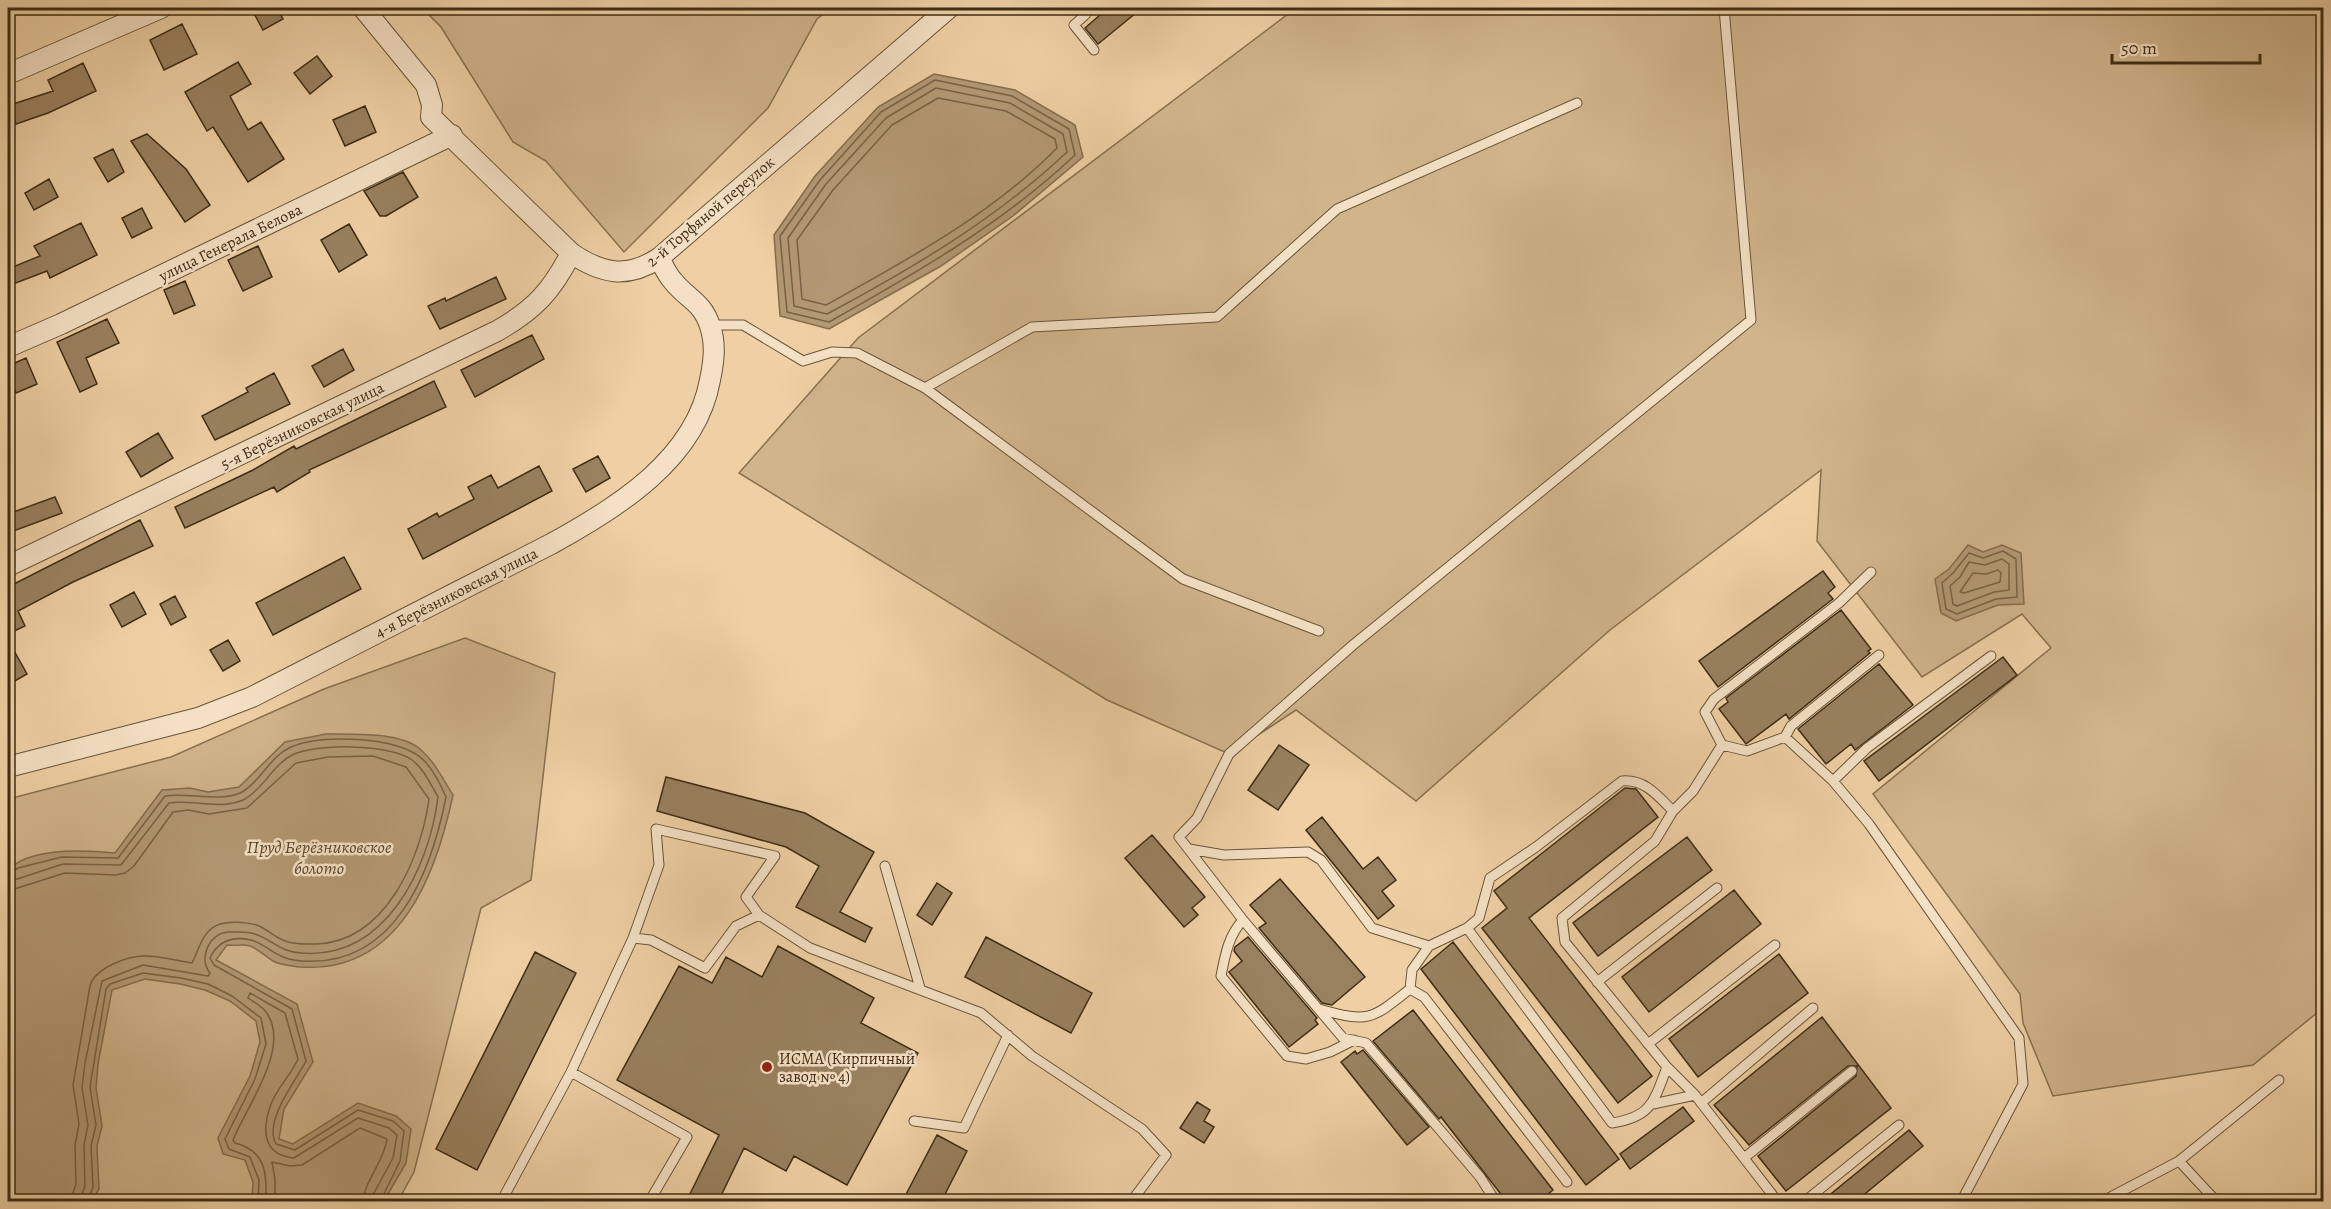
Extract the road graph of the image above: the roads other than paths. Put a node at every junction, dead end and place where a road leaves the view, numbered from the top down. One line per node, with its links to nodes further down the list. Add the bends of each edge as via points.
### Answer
1 (161, 8): 7 (street)
2 (363, 8): 9 (street, 2-й Торфяной переулок, via 426,85 431,117)
3 (949, 8): 11 (street, 2-й Торфяной переулок)
4 (1084, 8): 6 (lane, via 1086,14 1074,25)
5 (1724, 8): 25 (lane, via 1751,320 1353,645 1229,754 1197,818 1179,837)
6 (1094, 50)
7 (8, 74)
8 (1577, 103): 14 (lane, via 1337,209 1217,317 1032,327)
9 (452, 135): 10 (street, 2-й Торфяной переулок); 13 (street, улица Генерала Белова)
10 (571, 253): 11 (street, 2-й Торфяной переулок, via 589,265 615,273 631,272); 15 (street, 5-я Берёзниковская улица, via 543,298 529,312 497,331)
11 (659, 258): 12 (street, 4-я Берёзниковская улица, via 673,281 699,304)
12 (709, 325): 14 (lane, via 743,325 803,361 832,352 857,353); 22 (street, 4-я Берёзниковская улица, via 714,363 692,432 665,463 594,521 252,697 198,718)
13 (8, 347)
14 (926, 388): 17 (lane, via 1183,579)
15 (8, 566)
16 (1871, 572): 21 (lane, via 1839,603 1714,699 1705,712)
17 (1319, 631)
18 (1879, 655): 20 (lane, via 1791,726)
19 (1991, 656): 23 (lane, via 1867,748)
20 (1785, 737): 21 (lane, via 1747,751); 23 (lane)
21 (1722, 745): 24 (lane, via 1693,791)
22 (8, 767)
23 (1833, 781): 59 (lane, via 1869,824 2019,1038 2023,1084)
24 (1673, 811): 30 (lane, via 1653,790 1633,780 1622,781 1490,878 1479,918); 34 (lane, via 1655,841 1562,918 1565,942)
25 (1188, 849): 29 (lane); 33 (lane, via 1224,855 1308,852 1321,860 1371,928)
26 (885, 866): 35 (lane)
27 (1717, 888): 34 (lane)
28 (759, 915): 31 (lane, via 736,926 705,968 651,940); 31 (lane, via 746,897 775,856 656,829 659,865); 35 (lane, via 810,948)
29 (1243, 920): 38 (lane); 40 (lane, via 1226,950 1221,976 1271,1039 1287,1056 1306,1059)
30 (1467, 928): 33 (lane); 47 (lane, via 1612,1123 1634,1119)
31 (633, 938): 44 (lane)
32 (1775, 945): 41 (lane)
33 (1429, 946): 36 (lane, via 1412,970)
34 (1597, 982): 41 (lane)
35 (920, 988): 39 (lane, via 981,1013)
36 (1410, 989): 38 (lane, via 1378,1014 1362,1019); 52 (lane, via 1424,997)
37 (1813, 1008): 46 (lane)
38 (1319, 1009): 40 (lane, via 1343,1038)
39 (1008, 1035): 48 (lane, via 964,1128); 55 (lane, via 1032,1056 1142,1129 1166,1155)
40 (1354, 1040): 56 (lane, via 1366,1043 1480,1177)
41 (1648, 1044): 42 (lane)
42 (1667, 1067): 46 (lane); 47 (lane)
43 (1851, 1071): 50 (lane)
44 (571, 1072): 53 (lane); 54 (lane, via 687,1137)
45 (2279, 1080): 51 (lane)
46 (1698, 1099): 47 (lane); 50 (lane)
47 (1653, 1104)
48 (914, 1121)
49 (1899, 1125): 58 (lane)
50 (1744, 1158): 57 (lane)
51 (2179, 1161): 60 (lane); 61 (lane)
52 (1566, 1182)
53 (501, 1202)
54 (650, 1202)
55 (1131, 1202)
56 (1496, 1202)
57 (1778, 1202)
58 (1804, 1202)
59 (1961, 1202)
60 (2102, 1202)
61 (2217, 1202)

